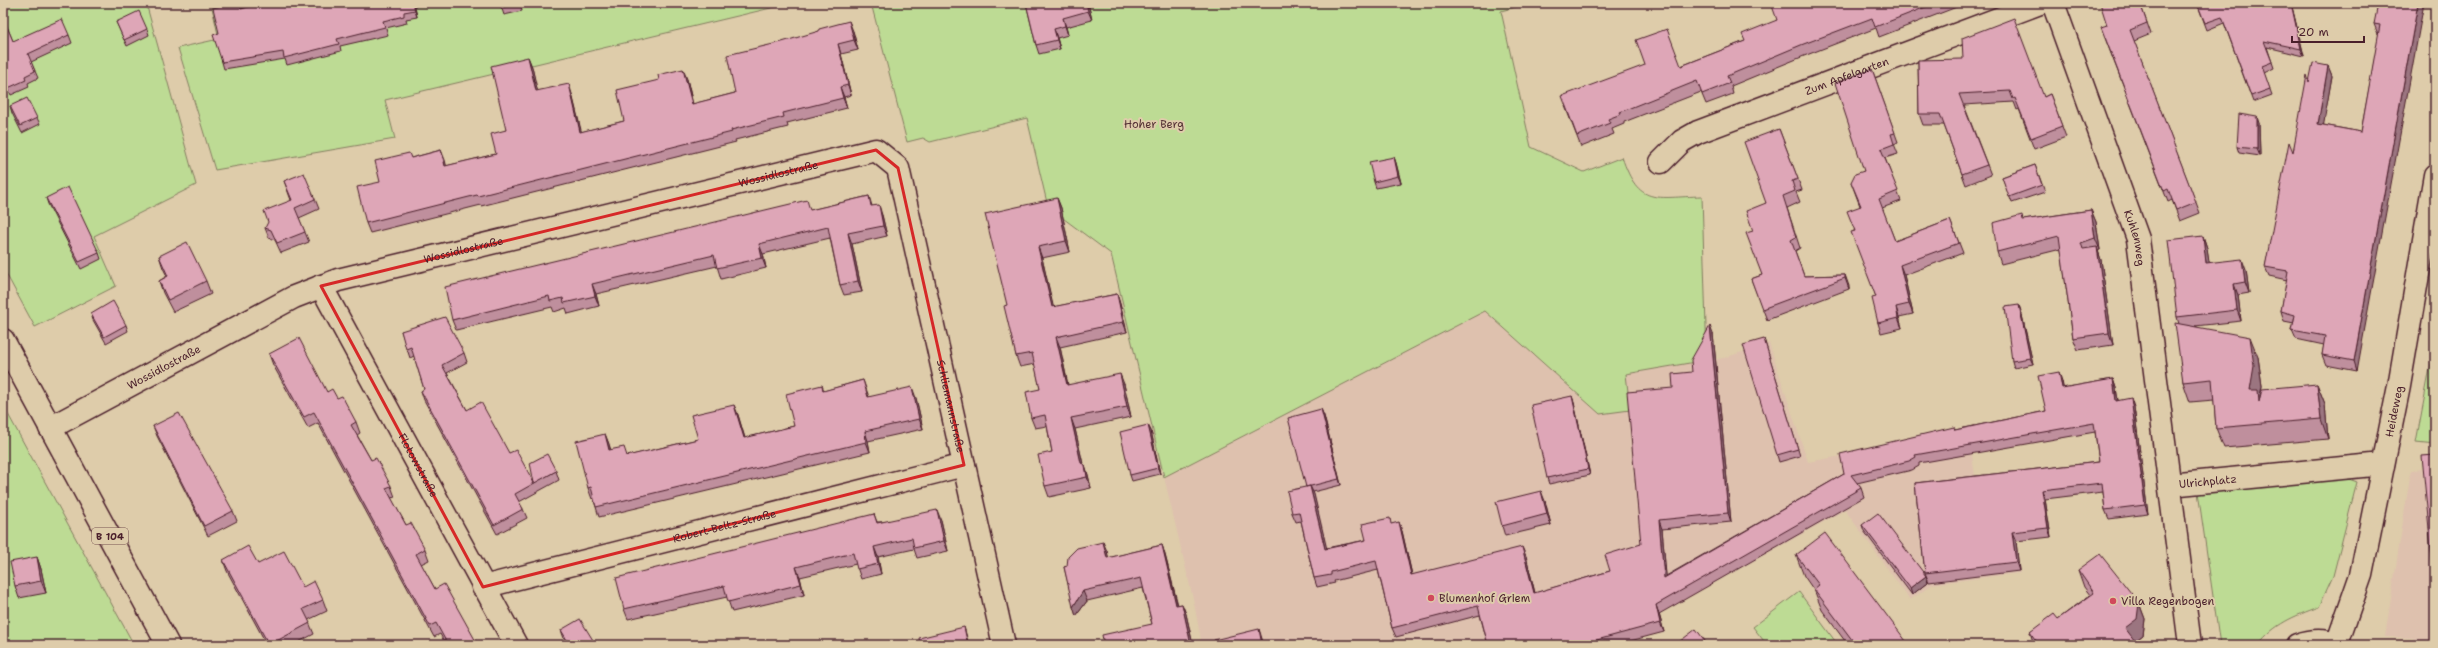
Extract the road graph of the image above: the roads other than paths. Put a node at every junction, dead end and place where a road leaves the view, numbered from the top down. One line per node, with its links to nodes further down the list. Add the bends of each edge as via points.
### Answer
1 (2040, 3): 3 (street, Zum Apfelgarten, via 1698,132 1682,142)
2 (2053, 3): 11 (street, Kuhlenweg, via 2138,239)
3 (1661, 162)
4 (898, 168): 6 (street, Wossidlostraße, via 876,150); 10 (street, Schliemannstraße)
5 (2435, 175): 9 (street, Heideweg)
6 (321, 286): 8 (street, Wossidlostraße, via 287,301); 12 (street, Flotowstraße)
7 (3, 340): 8 (street, B 104)
8 (50, 428): 13 (street, B 104)
9 (2383, 464): 11 (street, Ulrichplatz); 18 (street, Heideweg, via 2362,575)
10 (964, 465): 12 (street, Robert-Beltz-Straße); 15 (street, Schliemannstraße)
11 (2170, 485): 16 (street, Ulrichplatz)
12 (483, 586): 14 (street, Flotowstraße)
13 (168, 645)
14 (516, 645)
15 (1004, 645)
16 (2190, 645)
17 (2297, 645): 18 (street, via 2323,640)
18 (2337, 645)

